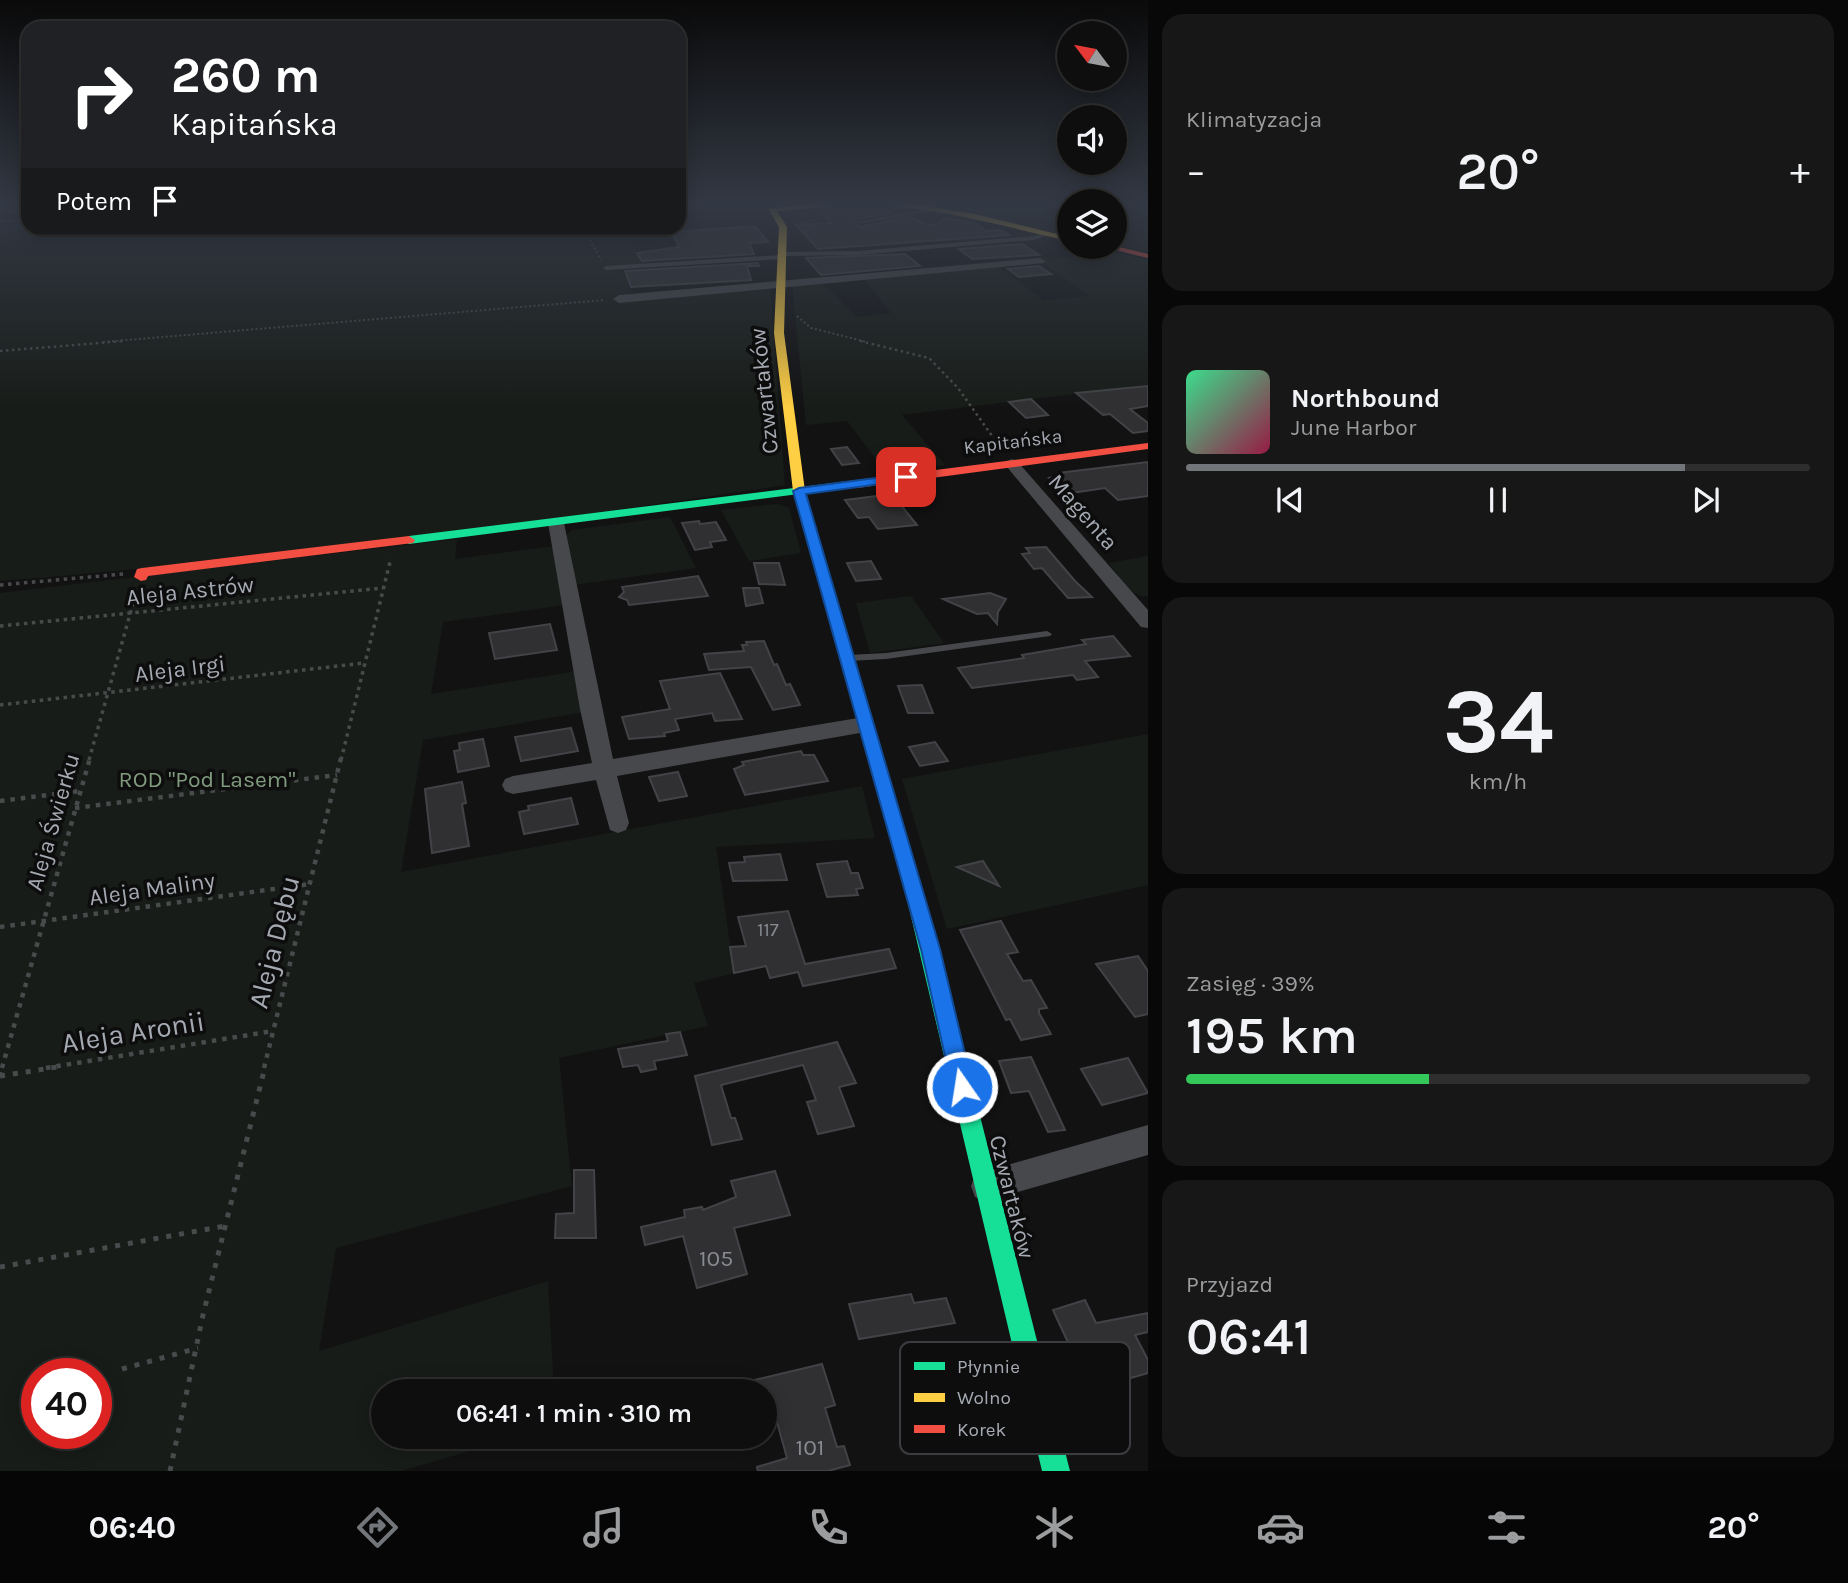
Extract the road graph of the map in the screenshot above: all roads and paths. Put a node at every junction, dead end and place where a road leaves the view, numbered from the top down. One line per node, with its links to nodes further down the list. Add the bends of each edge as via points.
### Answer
1 (780, 272): 3 (street, Czwartaków)
2 (929, 272): 3 (street)
3 (779, 286): 4 (street); 9 (street, Czwartaków, via 782,373)
4 (619, 299): 6 (path)
5 (792, 311): 8 (path, via 811,328 929,358 958,388)
6 (0, 351)
7 (1148, 446): 8 (street, Kapitańska)
8 (1012, 464): 9 (street, Kapitańska); 15 (street, Magenta)
9 (799, 491): 10 (street, Kapitańska); 20 (street, Czwartaków)
10 (556, 523): 11 (street, Kapitańska); 25 (street)
11 (395, 544): 12 (street, Kapitańska); 14 (path, Aleja Dębu)
12 (141, 575): 13 (path); 16 (path, Aleja Świerku)
13 (0, 585)
14 (383, 588): 16 (path, Aleja Astrów); 21 (path, Aleja Dębu)
15 (1140, 602): 17 (street, Magenta)
16 (130, 613): 18 (path, Aleja Astrów); 22 (path, Aleja Świerku)
17 (1148, 622)
18 (0, 626)
19 (1046, 634): 20 (lane)
20 (845, 658): 24 (street, Czwartaków)
21 (364, 663): 22 (path, Aleja Irgi); 26 (path, Aleja Dębu)
22 (107, 693): 23 (path, Aleja Irgi); 28 (path, Aleja Świerku)
23 (0, 705)
24 (864, 725): 25 (street); 38 (street, Czwartaków, via 930,949)
25 (604, 769): 27 (street); 31 (street)
26 (337, 775): 30 (path); 32 (path, Aleja Dębu)
27 (513, 785)
28 (80, 791): 29 (path); 30 (path, Aleja Świerku)
29 (0, 801)
30 (75, 808): 33 (path, Aleja Świerku)
31 (618, 823)
32 (310, 884): 33 (path, Aleja Maliny); 35 (path, Aleja Dębu)
33 (44, 922): 34 (path, Aleja Maliny); 36 (path, Aleja Świerku)
34 (0, 927)
35 (274, 1031): 36 (path, Aleja Aronii); 39 (path, Aleja Dębu)
36 (0, 1076)
37 (1148, 1140): 38 (street)
38 (986, 1186): 41 (street, Czwartaków)
39 (225, 1226): 40 (path); 42 (path, Aleja Dębu)
40 (0, 1267)
41 (1024, 1342)
42 (198, 1348): 43 (path); 45 (path, Aleja Dębu)
43 (122, 1369)
44 (1052, 1454): 46 (street, Czwartaków)
45 (170, 1471)
46 (1056, 1471)

